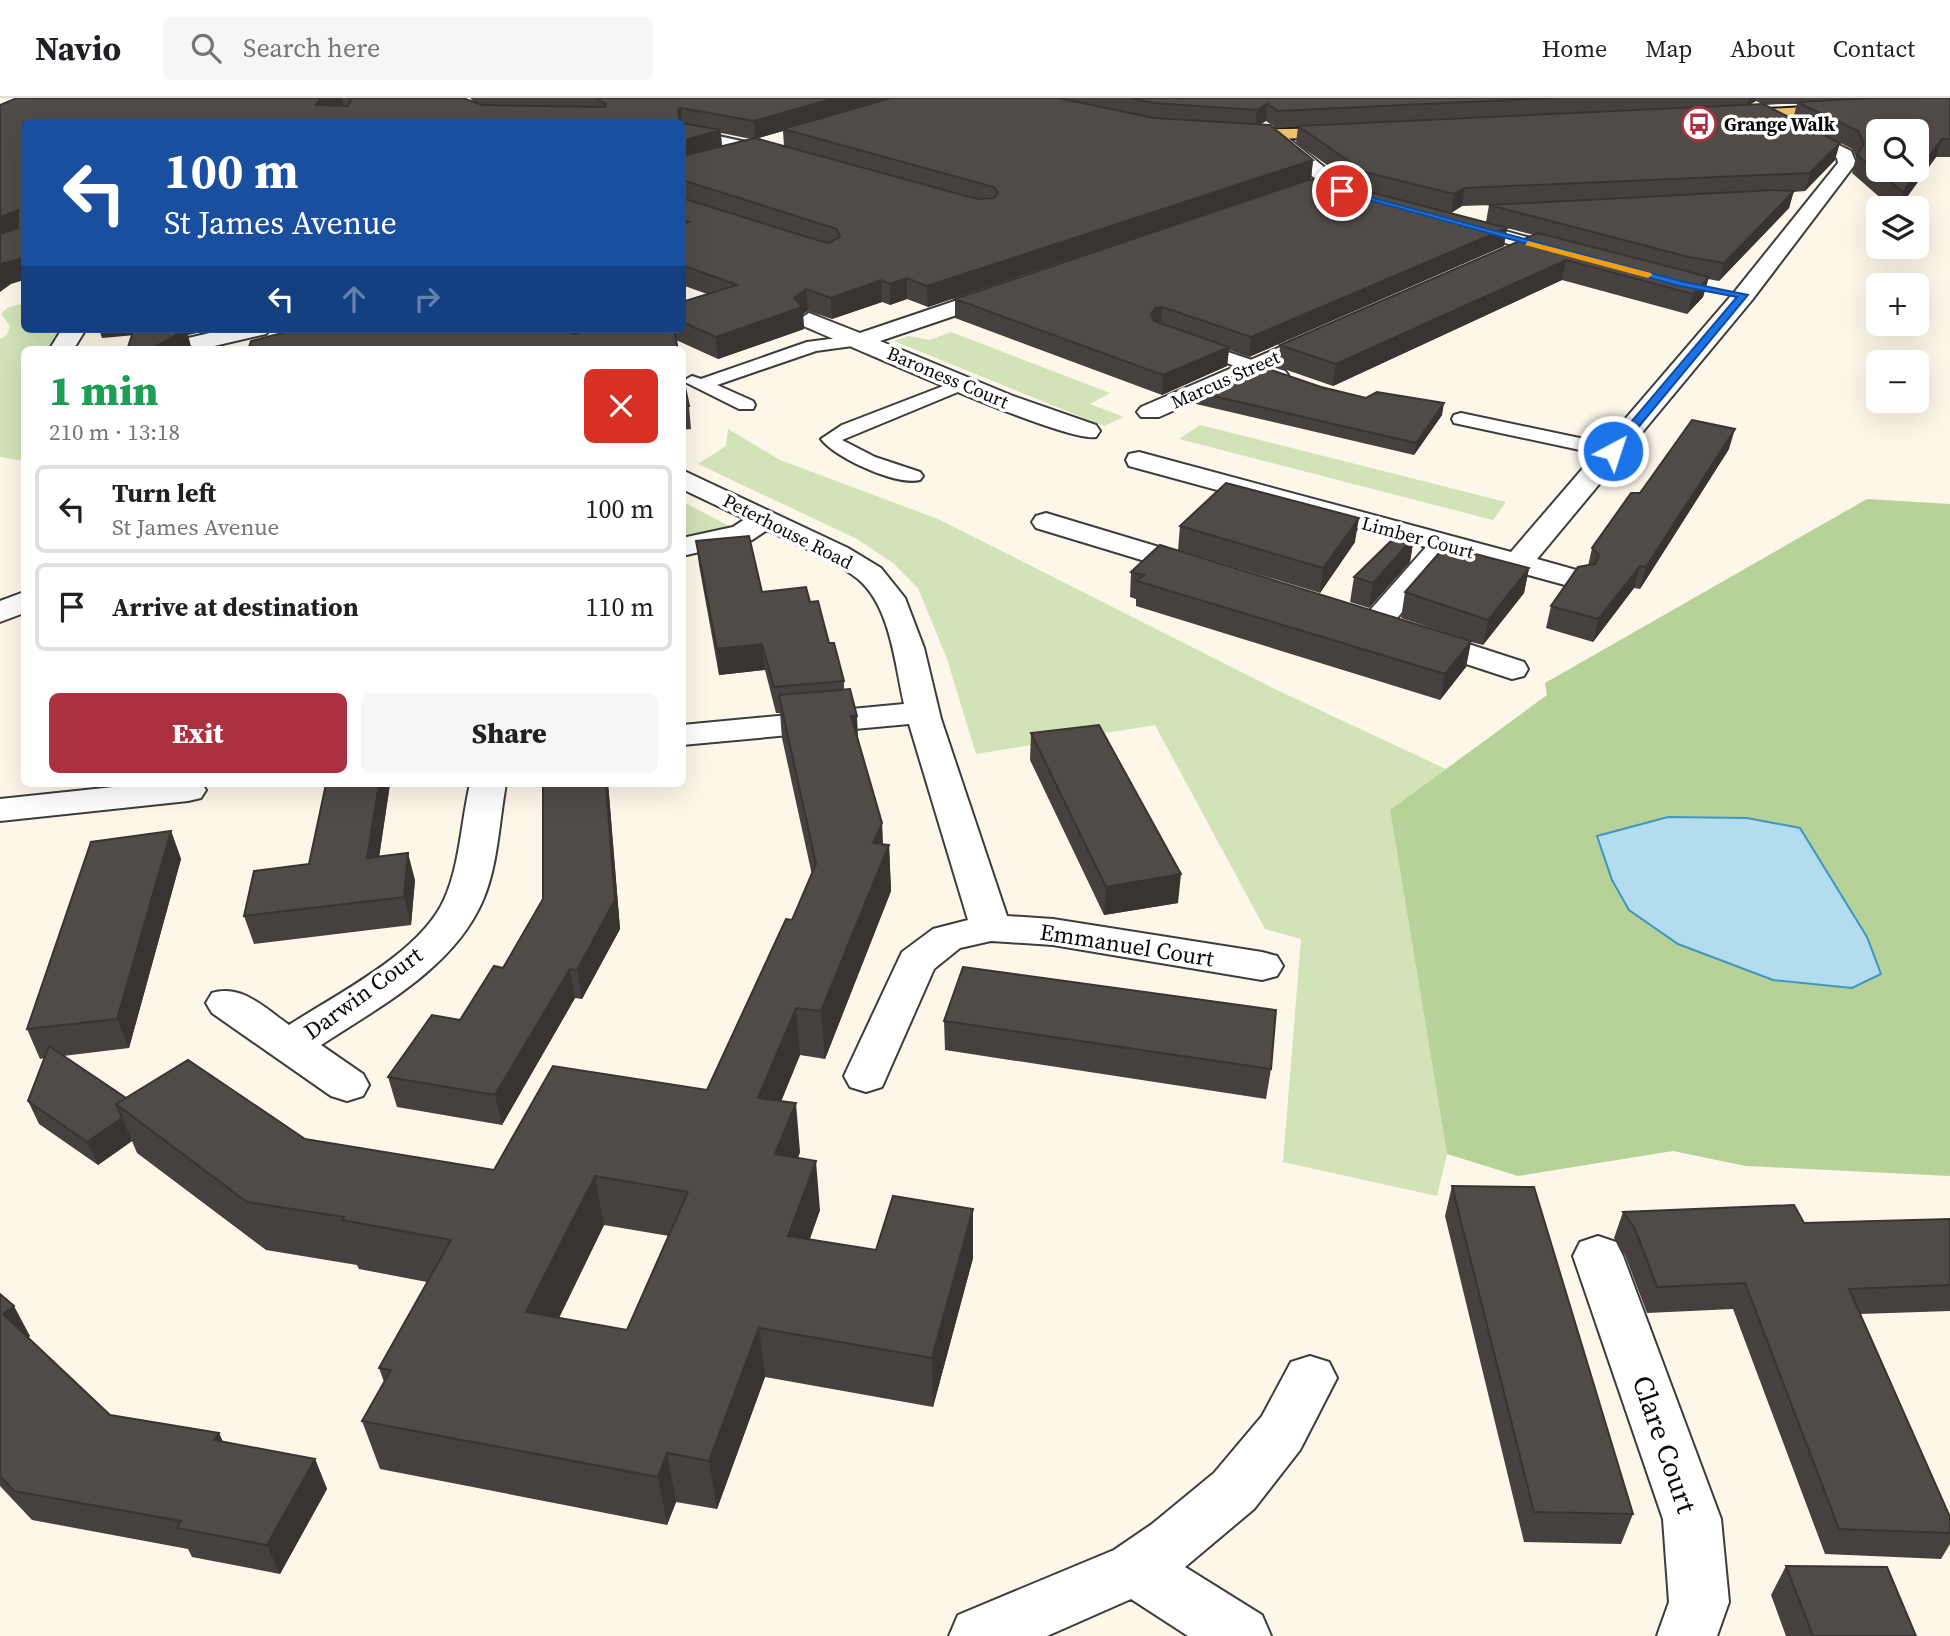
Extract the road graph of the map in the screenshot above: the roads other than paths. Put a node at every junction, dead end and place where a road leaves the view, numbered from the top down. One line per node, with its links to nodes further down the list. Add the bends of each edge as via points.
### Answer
1 (1950, 104): 2 (main road)
2 (1762, 112): 3 (main road); 16 (street, via 1849,159)
3 (1712, 117)
4 (1270, 132): 5 (main road); 7 (main road); 12 (street)
5 (1373, 132)
6 (686, 134): 9 (street)
7 (1209, 134)
8 (792, 136): 9 (street)
9 (755, 148): 10 (street); 11 (street)
10 (719, 158)
11 (808, 163)
12 (1332, 183): 13 (street); 14 (street)
13 (1354, 196)
14 (1272, 199)
15 (1794, 199): 16 (street)
16 (1819, 200): 23 (street)
17 (1490, 213): 18 (street, via 1429,216)
18 (1531, 244): 19 (street); 20 (street)
19 (1494, 261)
20 (1594, 261)
21 (1030, 282): 28 (street)
22 (1716, 292): 23 (street)
23 (1744, 295): 38 (street)
24 (809, 320): 28 (street, Baroness Court)
25 (1348, 325): 30 (street, Marcus Street)
26 (240, 333): 29 (street)
27 (1172, 338): 30 (lane)
28 (861, 340): 31 (lane, via 813,346); 32 (street, Baroness Court)
29 (184, 346)
30 (1254, 366): 33 (lane); 35 (street, Marcus Street)
31 (691, 382): 34 (lane)
32 (964, 383): 37 (street, Baroness Court); 40 (lane, via 831,439 848,452)
33 (1300, 383)
34 (746, 405)
35 (1150, 412)
36 (1461, 419): 38 (lane)
37 (1087, 431)
38 (1613, 451): 46 (street)
39 (1139, 460): 44 (street, Limber Court)
40 (912, 477)
41 (686, 480): 42 (street, Peterhouse Road)
42 (765, 519): 45 (street, via 742,534); 52 (street, Peterhouse Road, via 870,574 894,605)
43 (1046, 522): 47 (street)
44 (1444, 544): 46 (street, Limber Court); 51 (street, via 1363,619)
45 (686, 546)
46 (1518, 563): 48 (street, Limber Court)
47 (1231, 579)
48 (1576, 579)
49 (21, 602): 50 (street)
50 (0, 613)
51 (1512, 669)
52 (922, 713): 53 (street); 57 (street)
53 (686, 735)
54 (487, 787): 60 (street, Darwin Court, via 464,901 444,930 416,959)
55 (188, 790): 56 (street)
56 (0, 810)
57 (991, 928): 58 (street, Emmanuel Court, via 1053,932); 61 (street, Emmanuel Court, via 947,938 917,962)
58 (1262, 966)
59 (227, 1003): 60 (street, Darwin Court)
60 (291, 1044): 62 (street, Darwin Court)
61 (866, 1076)
62 (347, 1085)
63 (1598, 1256): 68 (street, Clare Court, via 1692,1519 1699,1602)
64 (1310, 1378): 65 (street, via 1282,1433 1234,1491)
65 (1135, 1569): 66 (street); 67 (street)
66 (979, 1636)
67 (1241, 1636)
68 (1687, 1636)

